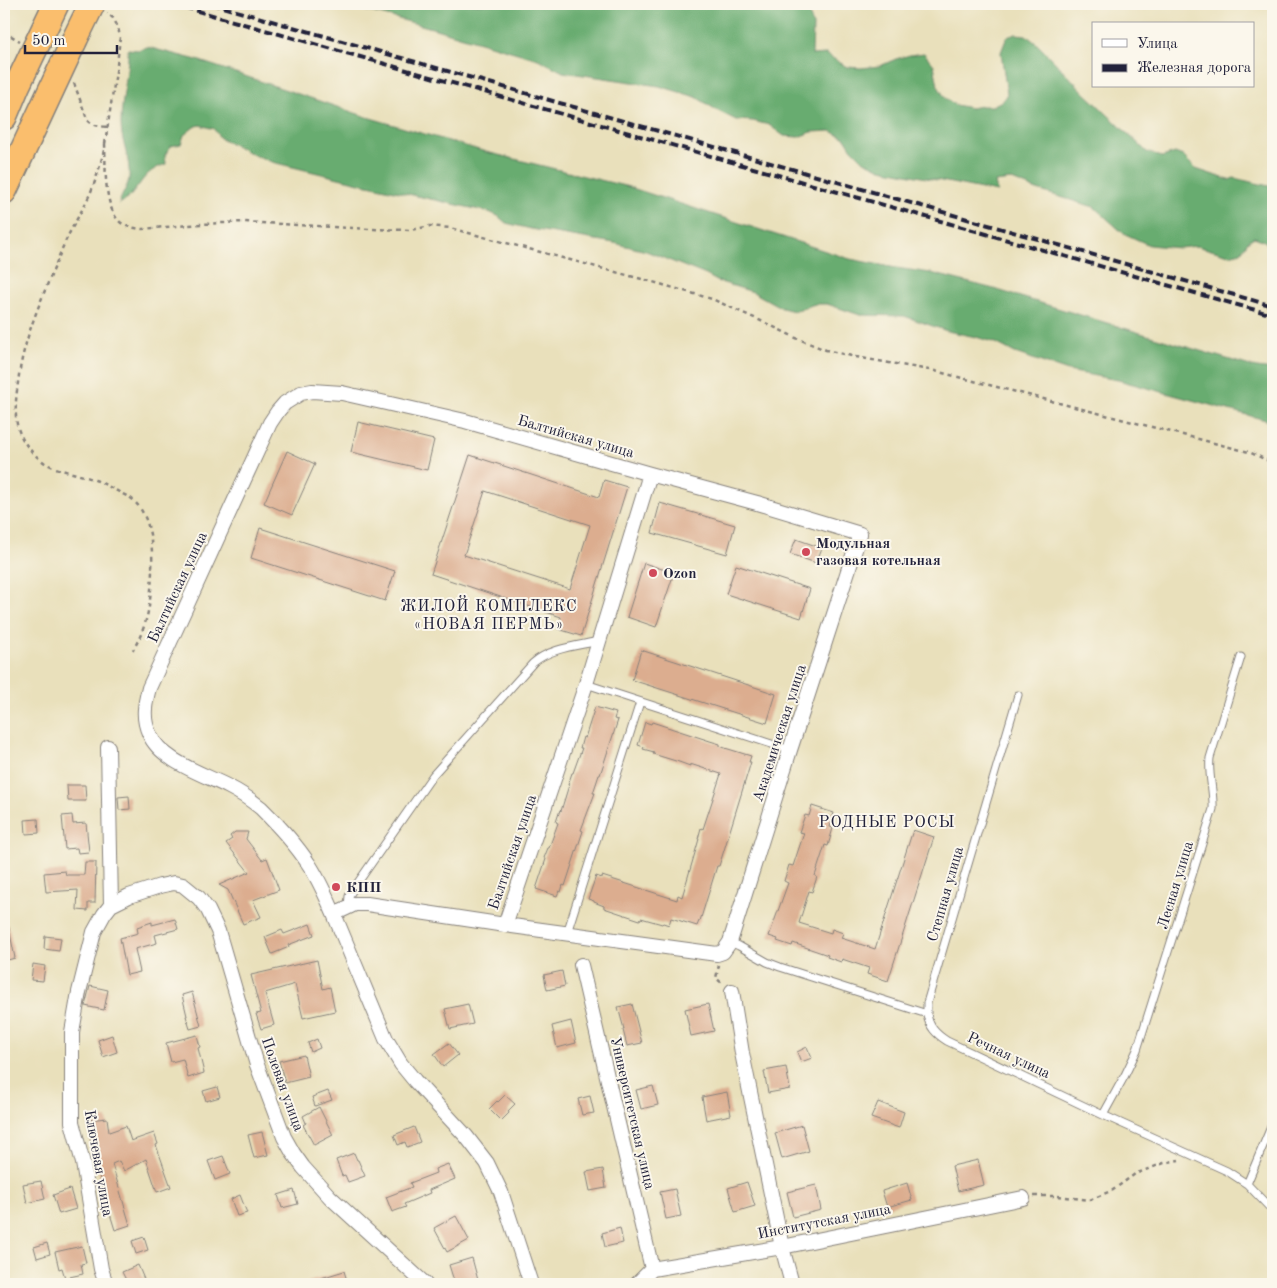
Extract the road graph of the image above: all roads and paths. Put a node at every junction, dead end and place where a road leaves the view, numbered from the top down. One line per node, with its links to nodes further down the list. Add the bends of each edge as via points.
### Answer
1 (56, 4): 4 (highway)
2 (99, 8): 7 (path, via 112,18 120,37); 9 (highway, bridge, via 74,41)
3 (4, 32): 4 (path)
4 (31, 39): 6 (highway)
5 (73, 79): 7 (path, via 87,119 93,124)
6 (4, 117)
7 (108, 127): 8 (path)
8 (105, 144): 10 (path, via 111,208 120,222 134,228 245,222 410,230 430,226 450,228 712,299 826,350 934,371 1249,452); 14 (path, via 89,196 35,316 20,366 16,408 20,434 45,463 97,480 134,501 144,515 151,546 151,597)
9 (4, 192)
10 (1273, 463)
11 (650, 474): 12 (street, Балтийская улица); 13 (street, Балтийская улица); 23 (street, Балтийская улица, via 465,421 342,393 301,393 278,411 149,688 144,713 149,733 162,751 246,796 274,822 309,864)
12 (860, 534): 20 (street, Академическая улица)
13 (599, 641): 16 (street, Балтийская улица); 22 (lane, via 552,652 532,663 433,775 352,891)
14 (134, 650)
15 (1241, 657): 30 (lane, Лесная улица, via 1210,758 1213,809 1138,1050)
16 (586, 684): 18 (lane); 24 (street, Балтийская улица)
17 (1018, 695): 29 (lane, Степная улица, via 927,1003)
18 (640, 702): 20 (lane); 25 (lane)
19 (108, 747): 21 (street)
20 (790, 750): 26 (street, Академическая улица)
21 (111, 905): 38 (street, Ключевая улица, via 94,932 79,992 71,1059 72,1122); 39 (street, Полевая улица, via 129,896 174,883 183,885 204,903 218,932 257,1065 293,1153 330,1197)
22 (348, 907): 23 (street, Балтийская улица); 24 (street, Балтийская улица, via 367,904)
23 (334, 914): 40 (street, via 386,1039 400,1064 487,1163 502,1192)
24 (505, 925): 25 (street, Балтийская улица)
25 (567, 933): 26 (street, Балтийская улица, via 717,954)
26 (726, 947): 28 (path, via 716,978); 29 (lane, via 739,946 774,965)
27 (581, 965): 37 (street, Университетская улица)
28 (732, 991): 36 (street)
29 (927, 1014): 30 (lane, Речная улица, via 933,1029 947,1041)
30 (1103, 1115): 32 (lane, Речная улица)
31 (1273, 1122): 33 (lane)
32 (1197, 1157): 33 (lane, Речная улица); 34 (path, via 1146,1169 1090,1200 1038,1195)
33 (1246, 1184): 35 (lane, Речная улица)
34 (1023, 1198): 36 (street, Институтская улица)
35 (1273, 1211)
36 (782, 1247): 37 (street, Институтская улица); 42 (street)
37 (652, 1269): 41 (street)
38 (106, 1284)
39 (425, 1284)
40 (531, 1284)
41 (637, 1284)
42 (792, 1284)

